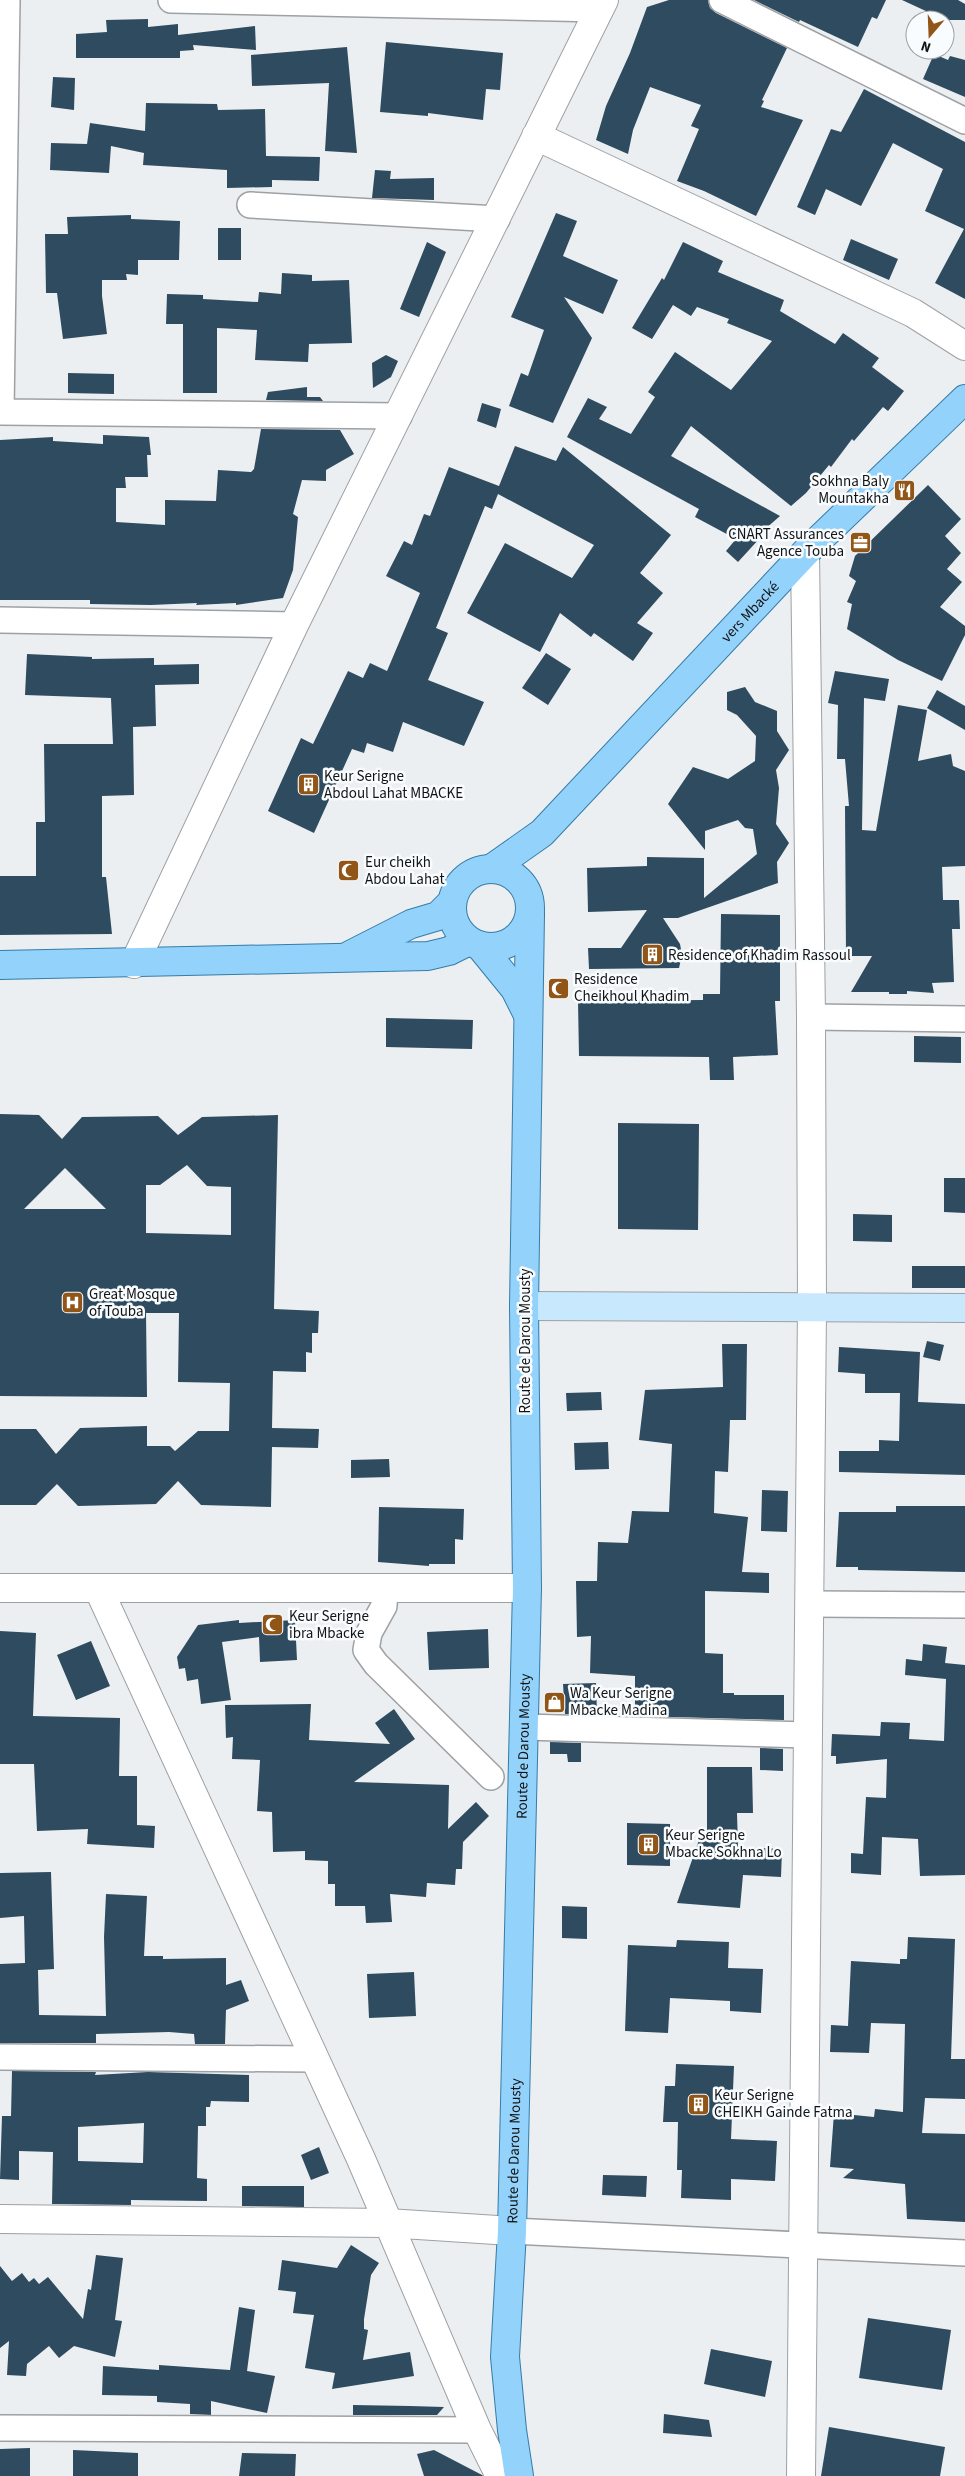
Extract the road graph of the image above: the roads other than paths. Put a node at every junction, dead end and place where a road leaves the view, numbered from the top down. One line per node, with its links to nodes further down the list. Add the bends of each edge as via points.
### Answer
1 (7, 0): 7 (street)
2 (171, 0): 4 (street)
3 (722, 0): 5 (street)
4 (602, 4): 6 (street)
5 (965, 121)
6 (536, 136): 9 (street); 10 (street, via 913,313)
7 (2, 189): 12 (street)
8 (250, 205): 9 (street)
9 (497, 219): 13 (street)
10 (965, 346)
11 (965, 399): 14 (main road, vers Mbacké)
12 (1, 412): 13 (street)
13 (399, 416): 16 (street)
14 (806, 553): 17 (main road, vers Mbacké); 27 (street)
15 (0, 620): 16 (street)
16 (294, 625): 24 (street)
17 (542, 833): 18 (main road, vers Mbacké); 19 (main road, vers Mbacké)
18 (491, 869): 19 (main road, via 502,870); 20 (main road, via 479,870 466,878)
19 (521, 882): 21 (main road, via 529,897)
20 (452, 902): 22 (main road, via 455,924); 23 (main road, via 438,916 411,924)
21 (530, 914): 22 (main road, via 521,934 513,941 502,946); 26 (main road, Route de Darou Mousty)
22 (475, 944): 23 (main road, via 428,956); 26 (main road, via 515,989)
23 (344, 958): 24 (main road)
24 (134, 964): 25 (main road)
25 (0, 966)
26 (528, 1015): 29 (main road, Route de Darou Mousty)
27 (811, 1018): 28 (street); 30 (street)
28 (965, 1018)
29 (524, 1306): 30 (main road); 35 (main road, Route de Darou Mousty)
30 (812, 1307): 31 (main road); 36 (street)
31 (965, 1308)
32 (0, 1588): 33 (street)
33 (98, 1588): 34 (street); 42 (street)
34 (385, 1588): 35 (street); 40 (street, via 384,1606 369,1633 366,1650 376,1664)
35 (527, 1588): 38 (main road, Route de Darou Mousty)
36 (809, 1604): 37 (street); 39 (street)
37 (965, 1605)
38 (524, 1727): 39 (street); 45 (main road, Route de Darou Mousty)
39 (808, 1735): 46 (street)
40 (491, 1777)
41 (0, 2058): 42 (street)
42 (315, 2059): 44 (street)
43 (0, 2219): 44 (street)
44 (387, 2223): 45 (street); 49 (street)
45 (512, 2231): 46 (street); 51 (main road, Route de Darou Mousty, via 505,2357)
46 (804, 2244): 47 (street); 52 (street)
47 (965, 2253)
48 (0, 2428): 49 (street)
49 (477, 2430): 50 (street)
50 (500, 2476)
51 (519, 2476)
52 (801, 2476)

